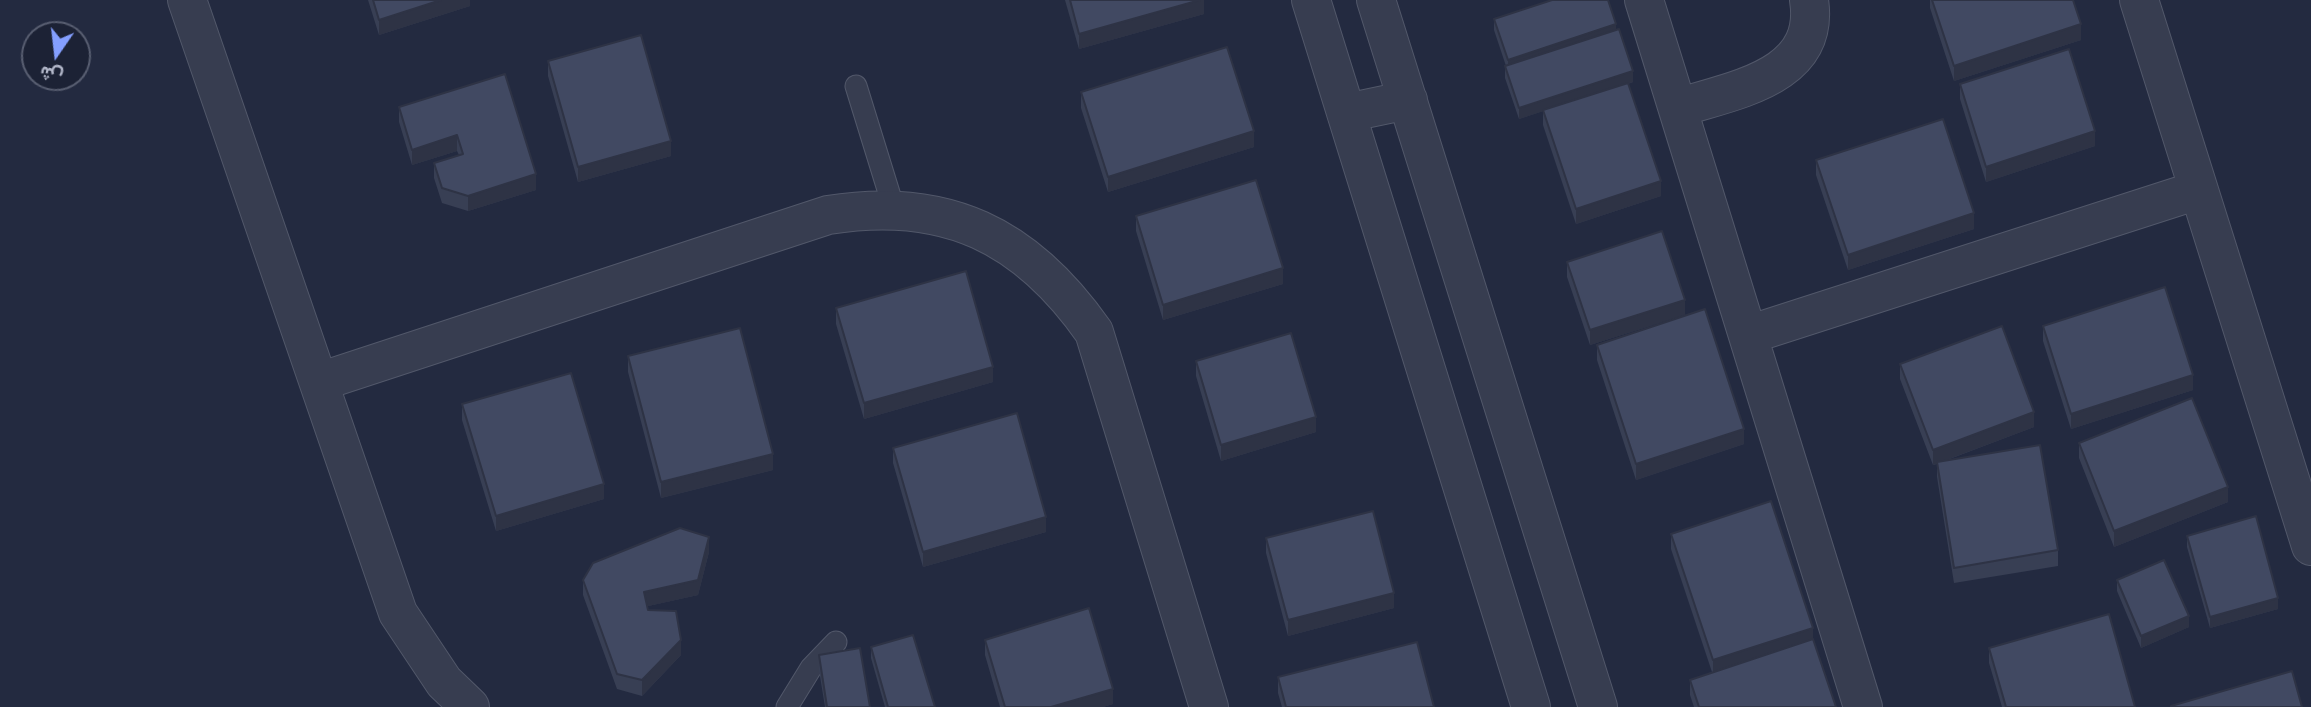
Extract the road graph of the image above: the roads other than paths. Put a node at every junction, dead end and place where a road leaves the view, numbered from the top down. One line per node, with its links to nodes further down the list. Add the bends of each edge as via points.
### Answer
1 (187, 0): 14 (street)
2 (1311, 0): 10 (street)
3 (1376, 0): 8 (street)
4 (1644, 0): 9 (street)
5 (1809, 0): 9 (street, via 1810,25 1789,64 1771,78)
6 (2139, 0): 11 (street)
7 (856, 86): 12 (lane)
8 (1408, 100): 10 (street); 21 (street)
9 (1678, 108): 13 (street)
10 (1346, 113): 20 (street)
11 (2198, 190): 13 (street); 15 (street)
12 (894, 209): 14 (street, via 828,215); 19 (street, via 974,227 1010,246 1042,269 1094,332)
13 (1748, 335): 22 (street)
14 (318, 382): 17 (street, via 398,613 444,682)
15 (2311, 546)
16 (836, 642): 18 (lane, via 811,668)
17 (470, 707)
18 (787, 707)
19 (1209, 707)
20 (1531, 707)
21 (1598, 707)
22 (1863, 707)

